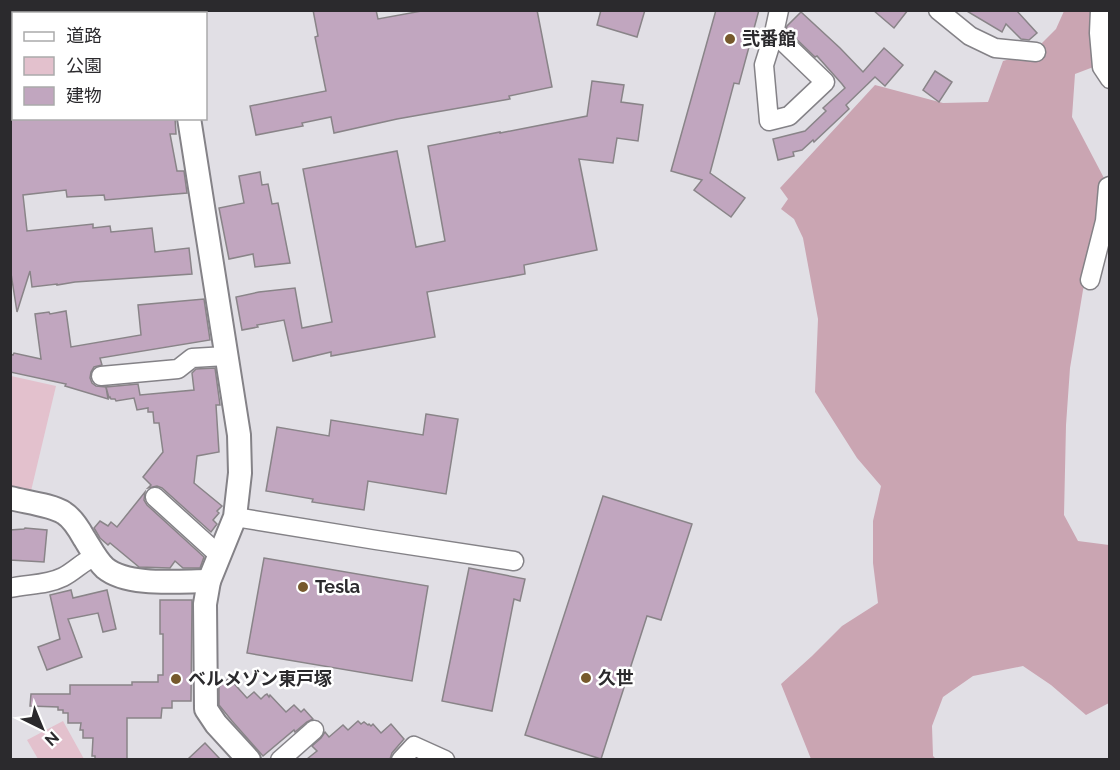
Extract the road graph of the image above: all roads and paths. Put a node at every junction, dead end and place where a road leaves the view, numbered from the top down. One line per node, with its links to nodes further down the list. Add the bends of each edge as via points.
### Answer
1 (779, 10): 4 (street)
2 (938, 10): 5 (street, via 970,36 995,48)
3 (1100, 10): 6 (street, via 1102,67)
4 (774, 33): 4 (street, via 825,82 789,116 769,121 764,65)
5 (1036, 52)
6 (1110, 79)
7 (189, 120): 10 (street)
8 (1110, 186): 9 (street)
9 (1090, 280)
10 (226, 356): 11 (street, via 192,358 178,369); 14 (street, via 239,435)
11 (101, 376)
12 (155, 497): 15 (street)
13 (10, 498): 16 (street, via 64,512)
14 (236, 517): 15 (street); 17 (street)
15 (219, 555): 18 (street)
16 (96, 556): 18 (street, via 106,568 140,581); 19 (street, via 52,581)
17 (514, 561)
18 (209, 581): 21 (street, via 205,604 206,709)
19 (10, 588)
20 (314, 730): 22 (street)
21 (249, 759)
22 (280, 759)
23 (401, 759): 24 (street, via 414,746)
24 (445, 759)

